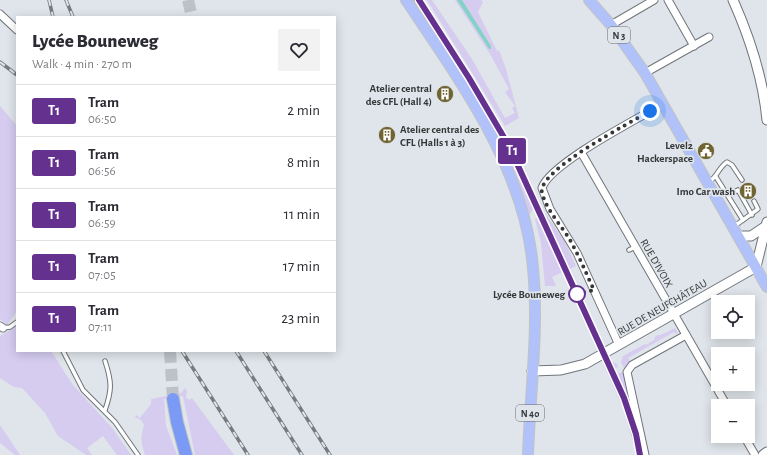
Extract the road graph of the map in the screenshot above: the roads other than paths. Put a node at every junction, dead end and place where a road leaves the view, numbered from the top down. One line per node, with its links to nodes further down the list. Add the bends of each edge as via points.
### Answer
1 (406, 0): 32 (main road, N 40, via 480,117 507,168 521,207 534,273)
2 (590, 0): 7 (main road, N 3)
3 (654, 0): 7 (street)
4 (668, 0): 10 (street)
5 (734, 0): 13 (main road, via 748,34)
6 (0, 14): 8 (street)
7 (611, 25): 11 (main road, N 3)
8 (16, 29)
9 (709, 37): 10 (street)
10 (694, 46): 11 (street)
11 (645, 74): 12 (main road, N 3)
12 (663, 104): 14 (street); 15 (main road, N 3)
13 (767, 115)
14 (581, 152): 25 (street, RUE D'IVOIX, via 632,248); 29 (street, via 556,169 543,184 542,193 577,253)
15 (712, 180): 16 (lane, via 727,162); 17 (lane); 22 (main road, N 3)
16 (742, 180)
17 (729, 195): 19 (lane, via 738,190); 20 (lane)
18 (754, 201): 19 (lane, via 758,209)
19 (752, 215): 20 (lane)
20 (743, 220): 22 (lane)
21 (767, 224): 22 (main road, via 756,235 746,237); 23 (main road)
22 (735, 231): 23 (main road, N 3)
23 (756, 267): 24 (main road, N 3); 25 (main road, RUE DE NEUFCHÂTEAU)
24 (767, 287)
25 (674, 314): 28 (street, RUE D'IVOIX); 29 (main road, RUE DE NEUFCHÂTEAU)
26 (16, 323): 27 (lane, via 10,327)
27 (2, 327)
28 (686, 335): 34 (street, RUE D'IVOIX); 41 (street, via 632,365 627,372)
29 (620, 345): 32 (main road, RUE DE NEUFCHÂTEAU, via 574,368)
30 (64, 352): 35 (lane, via 83,390)
31 (105, 361): 35 (lane, via 112,390)
32 (532, 371): 40 (main road, N 40)
33 (173, 399): 39 (highway)
34 (723, 399)
35 (105, 410): 38 (lane)
36 (748, 443): 42 (street)
37 (767, 452): 43 (main road)
38 (138, 455)
39 (186, 455)
40 (528, 455)
41 (645, 455)
42 (755, 455)
43 (763, 455)

